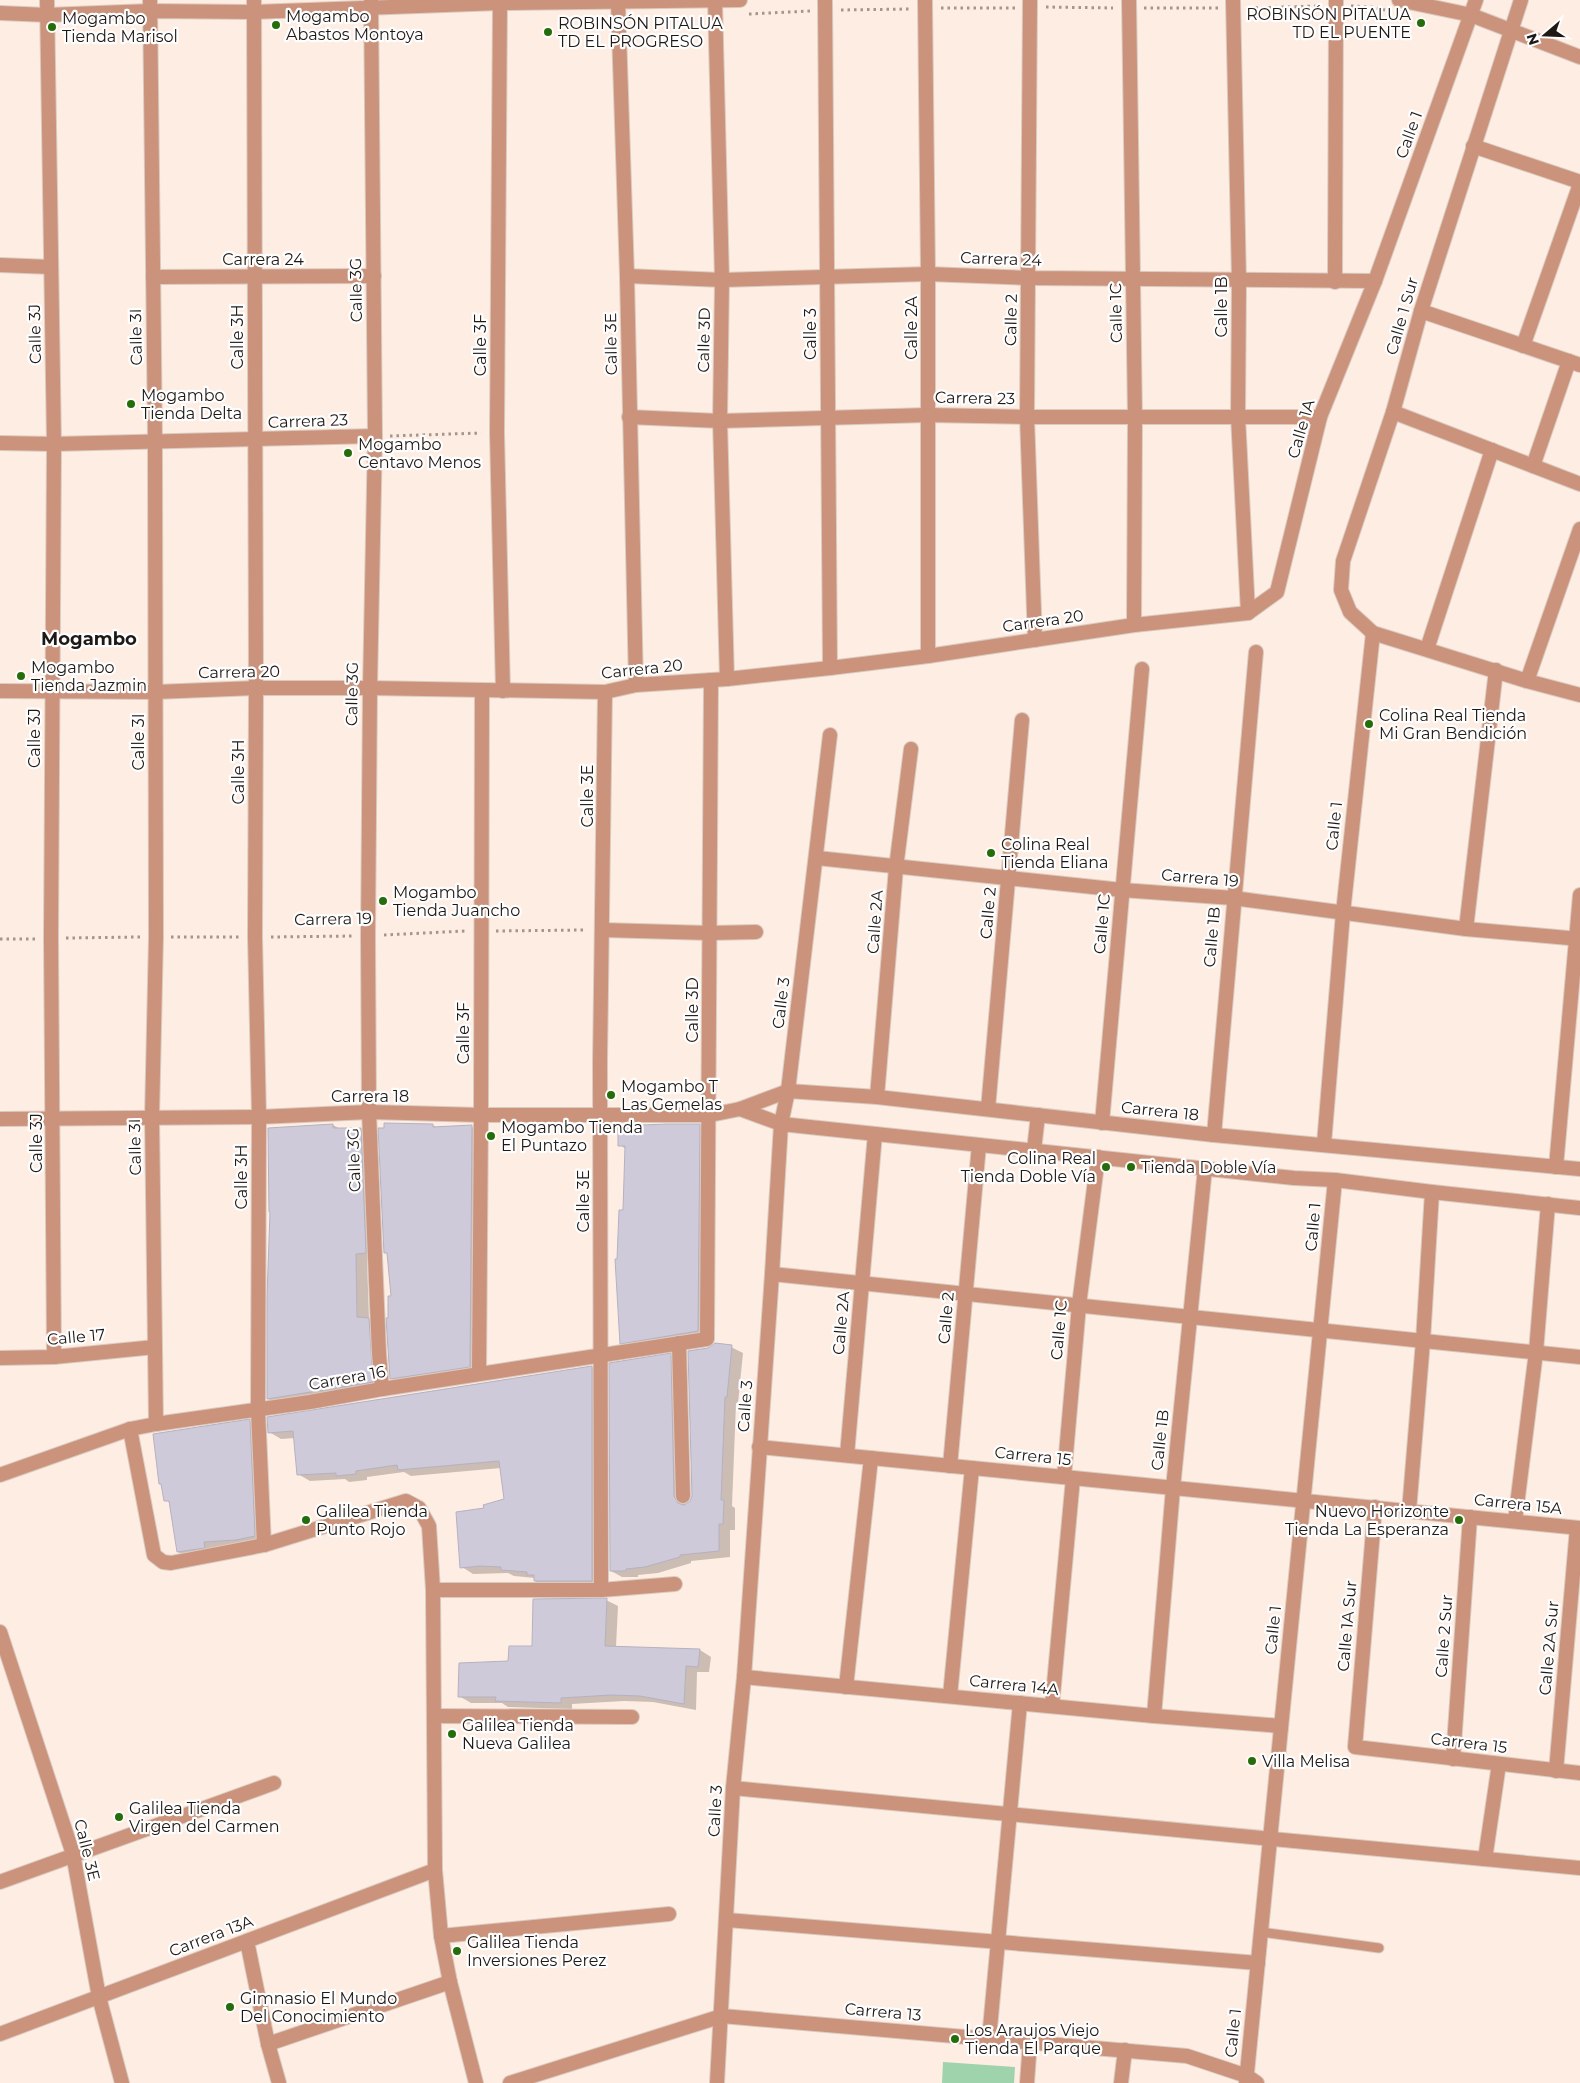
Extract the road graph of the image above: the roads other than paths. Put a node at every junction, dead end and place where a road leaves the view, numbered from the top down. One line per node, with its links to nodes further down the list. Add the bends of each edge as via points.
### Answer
1 (47, 0): 21 (street, Calle 3J)
2 (740, 0): 16 (street)
3 (825, 0): 34 (street, Calle 3)
4 (925, 0): 29 (street, Calle 2A)
5 (1030, 0): 35 (street, Calle 2)
6 (1129, 0): 36 (street, Calle 1C)
7 (1233, 0): 38 (street, Calle 1B)
8 (1336, 0): 40 (street)
9 (1400, 0): 22 (street)
10 (1476, 0): 22 (street, Calle 1)
11 (1521, 0): 23 (street, Calle 1 Sur)
12 (544, 1): 14 (street); 15 (street)
13 (655, 1): 15 (street); 16 (street)
14 (500, 2): 17 (street); 80 (street, Calle 3F, via 497,433)
15 (618, 2): 31 (street, Calle 3E)
16 (715, 2): 37 (street, Calle 3D)
17 (371, 4): 19 (street); 30 (street, Calle 3G)
18 (150, 5): 19 (street); 21 (street); 32 (street, Calle 3I)
19 (254, 6): 33 (street, Calle 3H)
20 (0, 13): 21 (street)
21 (47, 15): 28 (street, Calle 3J)
22 (1475, 17): 23 (street); 39 (street, Calle 1)
23 (1504, 28): 24 (street); 25 (street, Calle 1 Sur)
24 (1580, 57)
25 (1473, 146): 26 (street); 41 (street, Calle 1 Sur)
26 (1580, 183): 42 (street)
27 (0, 265): 28 (street)
28 (51, 267): 57 (street, Calle 3J)
29 (928, 274): 34 (street, Carrera 24); 35 (street, Carrera 24); 45 (street, Calle 2A)
30 (374, 276): 33 (street, Carrera 24); 53 (street, Calle 3G)
31 (627, 276): 37 (street, Carrera 24); 47 (street, Calle 3E)
32 (153, 277): 33 (street, Carrera 24); 54 (street, Calle 3I)
33 (254, 277): 55 (street, Calle 3H)
34 (828, 277): 37 (street, Carrera 24); 50 (street, Calle 3)
35 (1029, 278): 36 (street, Carrera 24); 48 (street, Calle 2)
36 (1132, 279): 38 (street, Carrera 24); 51 (street, Calle 1C)
37 (722, 280): 52 (street, Calle 3D)
38 (1239, 281): 40 (street, Carrera 24); 46 (street, Calle 1B)
39 (1375, 281): 40 (street, Carrera 24); 49 (street, Calle 1A)
40 (1335, 282)
41 (1421, 311): 42 (street); 44 (street, Calle 1 Sur)
42 (1523, 346): 43 (street)
43 (1575, 363): 59 (street)
44 (1393, 412): 58 (street); 65 (street, Calle 1 Sur, via 1343,561 1340,590 1350,612)
45 (928, 414): 48 (street, Carrera 23); 50 (street, Carrera 23); 69 (street, Calle 2A)
46 (1238, 416): 49 (street, Carrera 23); 51 (street, Carrera 23); 63 (street, Calle 1B)
47 (630, 417): 52 (street, Carrera 23); 76 (street, Calle 3E)
48 (1027, 417): 51 (street, Carrera 23); 66 (street, Calle 2)
49 (1320, 417): 62 (street, Calle 1A)
50 (828, 418): 52 (street, Carrera 23); 70 (street, Calle 3)
51 (1135, 418): 64 (street, Calle 1C)
52 (720, 421): 73 (street, Calle 3D)
53 (375, 436): 55 (street, Carrera 23); 78 (street, Calle 3G)
54 (155, 440): 55 (street, Carrera 23); 57 (street, Carrera 23); 82 (street, Calle 3I)
55 (255, 440): 77 (street, Calle 3H)
56 (0, 443): 57 (street, Carrera 23)
57 (54, 444): 81 (street, Calle 3J)
58 (1492, 450): 59 (street); 67 (street)
59 (1533, 466): 60 (street)
60 (1580, 484)
61 (1580, 528): 75 (street)
62 (1277, 592): 63 (street, Carrera 20)
63 (1248, 613): 64 (street, Carrera 20)
64 (1134, 625): 66 (street, Carrera 20)
65 (1373, 633): 67 (street); 95 (street, Calle 1)
66 (1035, 640): 69 (street, Carrera 20)
67 (1427, 649): 72 (street)
68 (1256, 652): 94 (street, Calle 1B)
69 (928, 656): 70 (street, Carrera 20)
70 (830, 668): 73 (street, Carrera 20)
71 (1142, 669): 92 (street, Calle 1C)
72 (1496, 670): 75 (street); 96 (street)
73 (727, 679): 74 (street, Carrera 20)
74 (711, 680): 76 (street, Carrera 20); 99 (street, Calle 3D)
75 (1527, 681): 85 (street)
76 (636, 685): 84 (street, Carrera 20)
77 (256, 688): 78 (street, Carrera 20); 82 (street, Carrera 20); 111 (street, Calle 3H, via 255,937)
78 (370, 688): 83 (street, Carrera 20); 105 (street, Calle 3G)
79 (0, 691): 81 (street, Carrera 20)
80 (503, 691): 83 (street, Carrera 20); 84 (street, Carrera 20)
81 (52, 692): 82 (street, Carrera 20); 113 (street, Calle 3J)
82 (155, 692): 110 (street, Calle 3I, via 156,937)
83 (482, 692): 106 (street, Calle 3F)
84 (605, 692): 97 (street, Calle 3E)
85 (1580, 695)
86 (1022, 720): 91 (street, Calle 2)
87 (830, 735): 89 (street, Calle 3)
88 (911, 749): 90 (street, Calle 2A)
89 (817, 858): 90 (street, Carrera 19); 101 (street, Calle 3)
90 (896, 868): 91 (street, Carrera 19); 102 (street, Calle 2A)
91 (1008, 878): 92 (street, Carrera 19); 104 (street, Calle 2)
92 (1122, 890): 94 (street, Carrera 19); 114 (street, Calle 1C)
93 (1580, 895): 100 (street)
94 (1233, 898): 95 (street, Carrera 19); 117 (street, Calle 1B)
95 (1343, 913): 96 (street, Carrera 19); 119 (street, Calle 1)
96 (1466, 928): 100 (street, Carrera 19)
97 (603, 930): 99 (street); 107 (street, Calle 3E)
98 (756, 932): 99 (street)
99 (709, 933): 108 (street, Calle 3D)
100 (1578, 939): 122 (street)
101 (788, 1091): 102 (street, Carrera 18); 103 (street, Carrera 18); 115 (street, Calle 3)
102 (878, 1097): 104 (street, Carrera 18)
103 (740, 1109): 108 (street, Carrera 18); 115 (street)
104 (988, 1109): 109 (street, Carrera 18)
105 (369, 1112): 106 (street, Carrera 18); 111 (street, Carrera 18); 145 (street, Calle 3G)
106 (481, 1115): 107 (street, Carrera 18); 144 (street, Calle 3F)
107 (600, 1115): 108 (street, Carrera 18); 140 (street, Calle 3E)
108 (710, 1115): 135 (street, Calle 3D)
109 (1038, 1115): 114 (street, Carrera 18); 120 (street)
110 (152, 1117): 111 (street, Carrera 18); 113 (street, Carrera 18); 138 (street, Calle 3I)
111 (259, 1117): 146 (street, Calle 3H)
112 (0, 1119): 113 (street, Carrera 18)
113 (53, 1120): 141 (street, Calle 3J)
114 (1102, 1123): 117 (street, Carrera 18)
115 (781, 1124): 116 (street); 129 (street, Calle 3)
116 (875, 1134): 118 (street); 130 (street, Calle 2A)
117 (1214, 1135): 119 (street, Carrera 18)
118 (979, 1144): 120 (street); 131 (street, Calle 2)
119 (1324, 1144): 122 (street, Carrera 18)
120 (1034, 1150): 121 (street)
121 (1098, 1157): 123 (street); 132 (street, Calle 1C)
122 (1556, 1167): 124 (street, Carrera 18)
123 (1205, 1168): 125 (street); 133 (street, Calle 1B)
124 (1580, 1169)
125 (1335, 1180): 126 (street); 134 (street, Calle 1)
126 (1432, 1192): 127 (street); 136 (street)
127 (1548, 1204): 128 (street); 139 (street)
128 (1580, 1208)
129 (772, 1274): 130 (street); 149 (street, Calle 3)
130 (862, 1283): 131 (street); 150 (street, Calle 2A)
131 (966, 1294): 132 (street); 152 (street, Calle 2)
132 (1079, 1305): 133 (street); 155 (street, Calle 1C)
133 (1191, 1317): 134 (street); 156 (street, Calle 1B)
134 (1321, 1330): 136 (street); 158 (street, Calle 1)
135 (707, 1339): 137 (street, Carrera 16)
136 (1423, 1341): 139 (street); 160 (street)
137 (679, 1343): 140 (street, Carrera 16); 157 (street)
138 (155, 1348): 141 (street, Calle 17); 147 (street, Calle 3I)
139 (1536, 1352): 142 (street); 162 (street)
140 (601, 1354): 144 (street, Carrera 16); 167 (street, Calle 3E)
141 (54, 1356): 143 (street, Calle 17)
142 (1580, 1357)
143 (0, 1358)
144 (479, 1374): 145 (street, Carrera 16)
145 (382, 1389): 146 (street, Carrera 16)
146 (258, 1410): 147 (street, Carrera 16); 164 (street, Calle 3H)
147 (156, 1424): 148 (street, Carrera 16)
148 (130, 1429): 154 (street, Carrera 16); 164 (street, via 154,1555 163,1562 171,1563)
149 (759, 1447): 150 (street, Carrera 15); 169 (street, Calle 3)
150 (847, 1455): 151 (street, Carrera 15)
151 (871, 1458): 152 (street, Carrera 15); 170 (street)
152 (950, 1466): 153 (street, Carrera 15)
153 (972, 1468): 155 (street, Carrera 15); 171 (street)
154 (0, 1475)
155 (1069, 1477): 156 (street, Carrera 15); 173 (street, Calle 1C)
156 (1173, 1488): 158 (street, Carrera 15); 176 (street, Calle 1B)
157 (683, 1496)
158 (1303, 1500): 159 (street, Carrera 15A); 177 (street, Calle 1)
159 (1375, 1507): 160 (street, Carrera 15A); 178 (street, Calle 1A Sur)
160 (1410, 1511): 161 (street, Carrera 15A)
161 (1470, 1517): 162 (street, Carrera 15A); 179 (street, Calle 2 Sur)
162 (1515, 1521): 163 (street, Carrera 15A)
163 (1578, 1528): 181 (street, Calle 2A Sur)
164 (264, 1545): 166 (street, via 406,1501 419,1508 429,1526)
165 (675, 1584): 167 (street)
166 (433, 1590): 167 (street); 174 (street)
167 (601, 1590)
168 (0, 1632): 187 (street, Calle 3E)
169 (744, 1677): 170 (street, Carrera 14A); 184 (street, Calle 3)
170 (846, 1687): 171 (street, Carrera 14A)
171 (950, 1696): 172 (street, Carrera 14A)
172 (1020, 1703): 173 (street, Carrera 14A); 185 (street)
173 (1052, 1706): 176 (street, Carrera 14A)
174 (435, 1716): 175 (street); 190 (street)
175 (632, 1716)
176 (1154, 1716): 177 (street, Carrera 14A)
177 (1281, 1726): 186 (street, Calle 1)
178 (1355, 1748): 179 (street, Carrera 15)
179 (1453, 1759): 180 (street, Carrera 15)
180 (1499, 1764): 181 (street, Carrera 15); 188 (street)
181 (1556, 1770): 182 (street, Carrera 15)
182 (1580, 1773)
183 (274, 1783): 187 (street)
184 (734, 1788): 185 (street); 193 (street, Calle 3)
185 (1010, 1814): 186 (street); 197 (street)
186 (1270, 1839): 188 (street); 194 (street, Calle 1)
187 (73, 1854): 191 (street); 201 (street, Calle 3E)
188 (1485, 1859): 189 (street)
189 (1580, 1868)
190 (435, 1870): 195 (street); 196 (street, Carrera 13A)
191 (0, 1882)
192 (669, 1914): 195 (street)
193 (727, 1920): 197 (street); 202 (street, Calle 3)
194 (1261, 1932): 198 (lane); 199 (street, Calle 1)
195 (441, 1936): 200 (street)
196 (247, 1941): 201 (street, Carrera 13A); 206 (street)
197 (997, 1942): 199 (street); 204 (street)
198 (1379, 1948)
199 (1258, 1963): 208 (street, Calle 1)
200 (450, 1982): 206 (street); 211 (street)
201 (99, 1997): 203 (street, Carrera 13A); 209 (street, Calle 3E)
202 (722, 2016): 204 (street, Carrera 13); 212 (street, Carrera 13); 213 (street, Calle 3)
203 (0, 2034)
204 (989, 2039): 205 (street, Carrera 13)
205 (1030, 2042): 207 (street, Carrera 13); 214 (street)
206 (268, 2044): 210 (street)
207 (1125, 2050): 208 (street, Carrera 13, via 1188,2056); 215 (street)
208 (1250, 2081)
209 (122, 2083)
210 (279, 2083)
211 (476, 2083)
212 (512, 2083)
213 (717, 2083)
214 (1027, 2083)
215 (1121, 2083)

